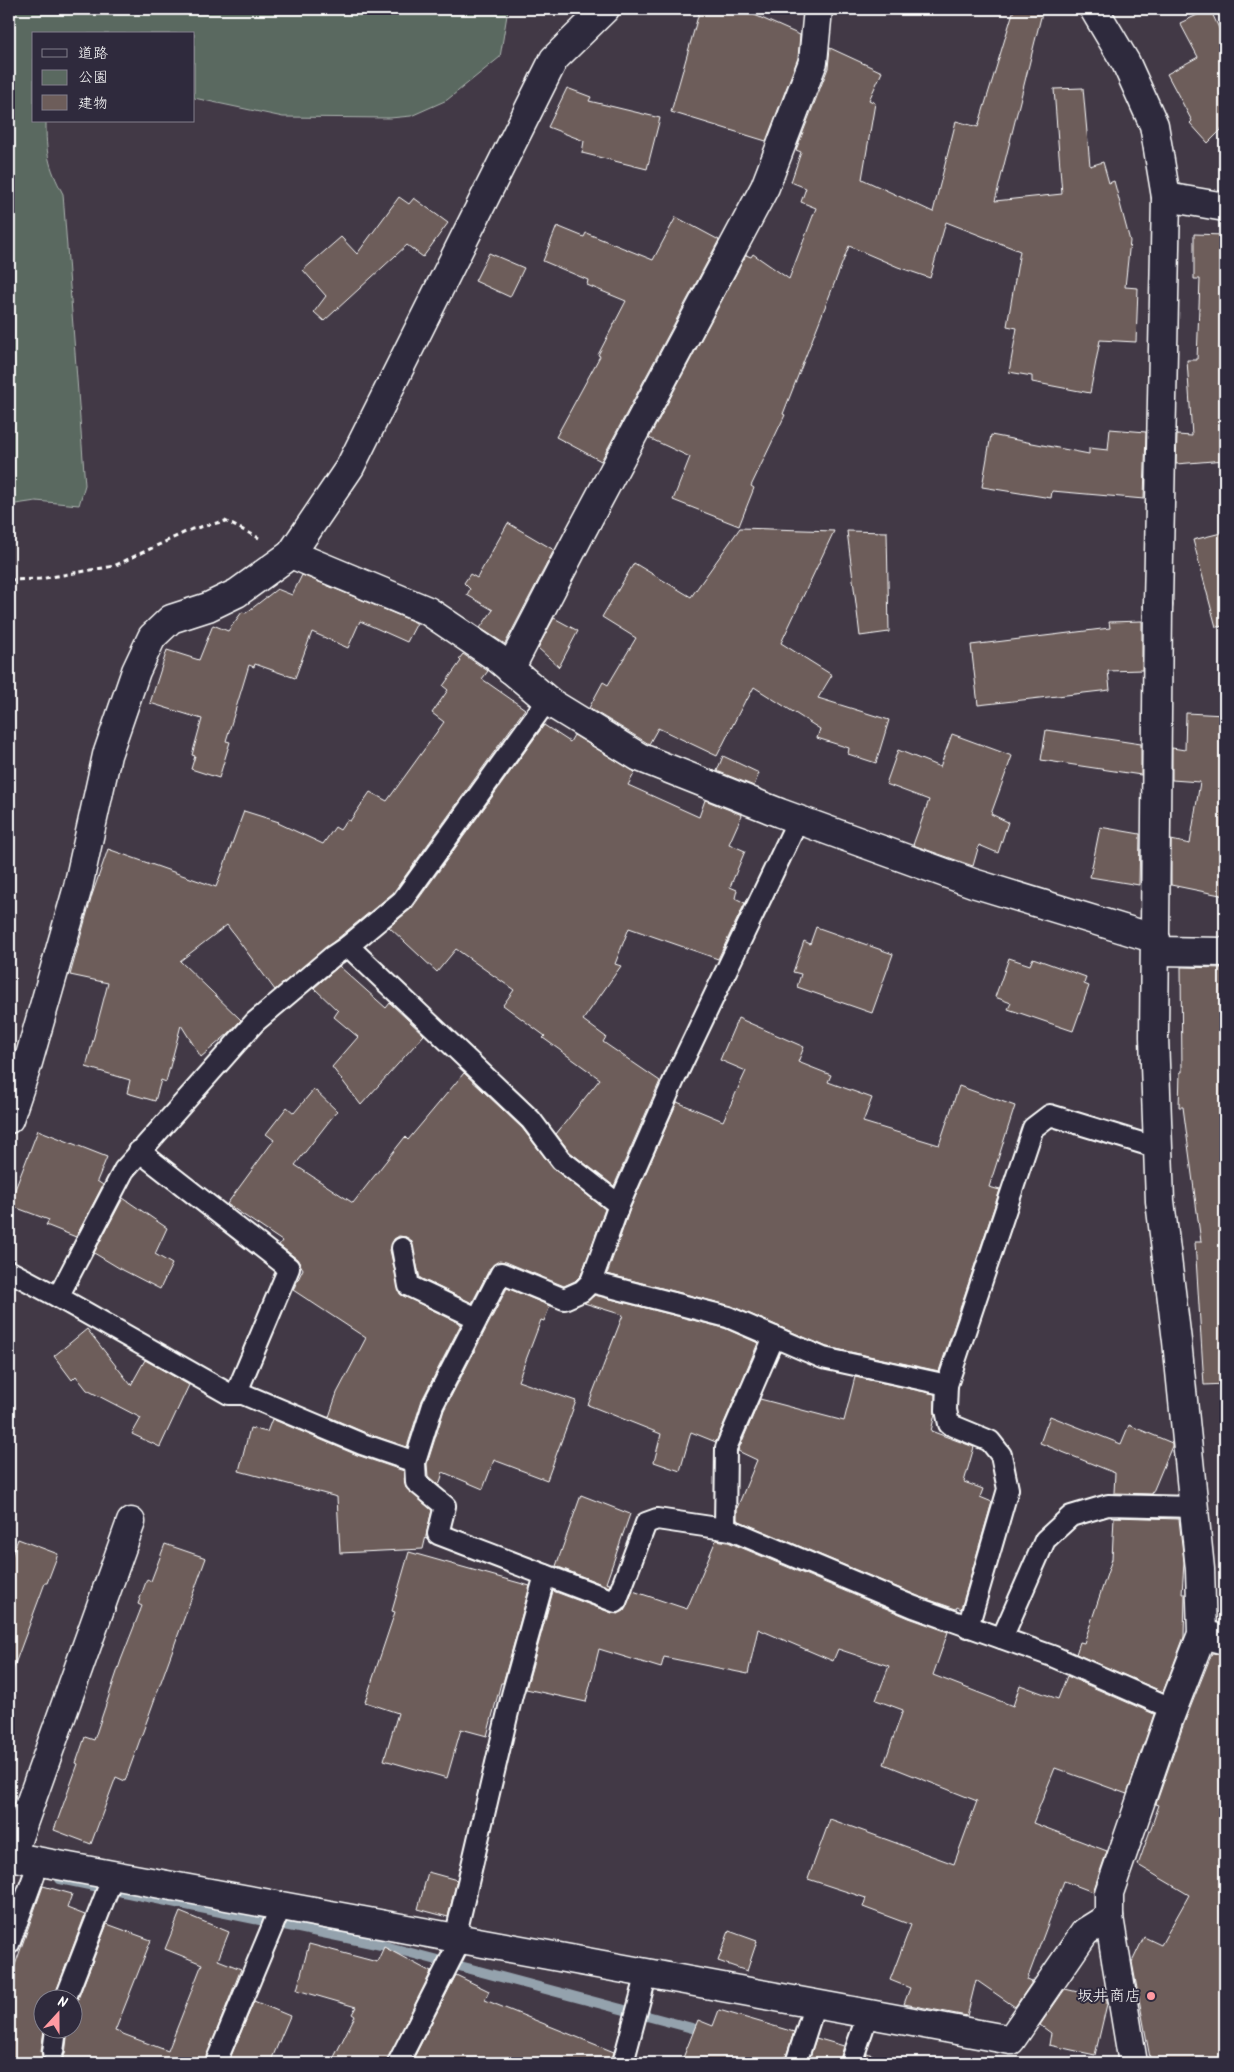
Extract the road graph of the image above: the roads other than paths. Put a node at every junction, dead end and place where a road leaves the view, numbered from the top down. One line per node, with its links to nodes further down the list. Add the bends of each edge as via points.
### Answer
1 (605, 9): 6 (street, via 554,59 350,467)
2 (818, 9): 7 (street, via 813,62 765,187)
3 (1094, 9): 4 (street, via 1126,63 1154,125)
4 (1166, 197): 5 (street); 10 (street, via 1158,605)
5 (1225, 206)
6 (291, 554): 7 (street, via 428,611); 13 (street, via 237,593 171,619 152,637 136,671 107,755 78,888)
7 (510, 669): 8 (street)
8 (548, 699): 9 (street, via 639,757); 11 (lane, via 402,901)
9 (798, 820): 10 (street); 16 (lane, via 674,1080)
10 (1156, 945): 12 (street); 14 (street, via 1154,1037)
11 (348, 946): 15 (lane, via 255,1022); 16 (lane, via 531,1120 561,1160)
12 (1225, 952)
13 (9, 1119)
14 (1158, 1148): 23 (lane, via 1050,1115 1032,1128); 26 (street, via 1160,1201)
15 (139, 1151): 20 (lane, via 124,1170); 24 (lane, via 289,1268)
16 (619, 1205): 19 (lane)
17 (402, 1248): 21 (lane, via 409,1286)
18 (9, 1271): 20 (lane)
19 (591, 1282): 21 (lane, via 582,1291 564,1299 501,1273); 22 (lane, via 728,1317)
20 (58, 1297): 24 (lane, via 228,1394)
21 (477, 1318): 25 (lane, via 433,1405)
22 (774, 1337): 23 (lane, via 823,1358); 28 (lane, via 726,1448)
23 (947, 1385): 30 (lane, via 949,1424 990,1441 1001,1455 1008,1489)
24 (236, 1394): 25 (lane)
25 (415, 1462): 29 (lane, via 416,1482 444,1506 438,1534)
26 (1194, 1507): 31 (street, via 1200,1569); 32 (lane, via 1108,1505 1071,1516 1045,1540)
27 (131, 1522): 34 (street)
28 (725, 1529): 29 (lane, via 657,1519 646,1523 616,1602); 30 (lane)
29 (545, 1575): 39 (lane, via 512,1695)
30 (968, 1627): 32 (lane)
31 (1214, 1637): 33 (street)
32 (1002, 1638): 33 (lane)
33 (1174, 1709): 38 (street, via 1110,1893)
34 (10, 1857): 35 (street)
35 (39, 1862): 36 (street); 40 (lane)
36 (113, 1876): 37 (street); 42 (lane)
37 (281, 1906): 39 (street); 48 (lane)
38 (1109, 1917): 47 (street, via 1086,1932); 53 (street)
39 (458, 1939): 41 (street); 49 (lane)
40 (9, 1944)
41 (647, 1973): 43 (street); 50 (lane)
42 (69, 1990)
43 (815, 2004): 44 (street); 51 (lane)
44 (868, 2014): 47 (street); 52 (lane)
45 (55, 2040): 46 (lane)
46 (53, 2052)
47 (1007, 2052)
48 (216, 2062)
49 (398, 2063)
50 (623, 2063)
51 (796, 2063)
52 (852, 2063)
53 (1133, 2063)

